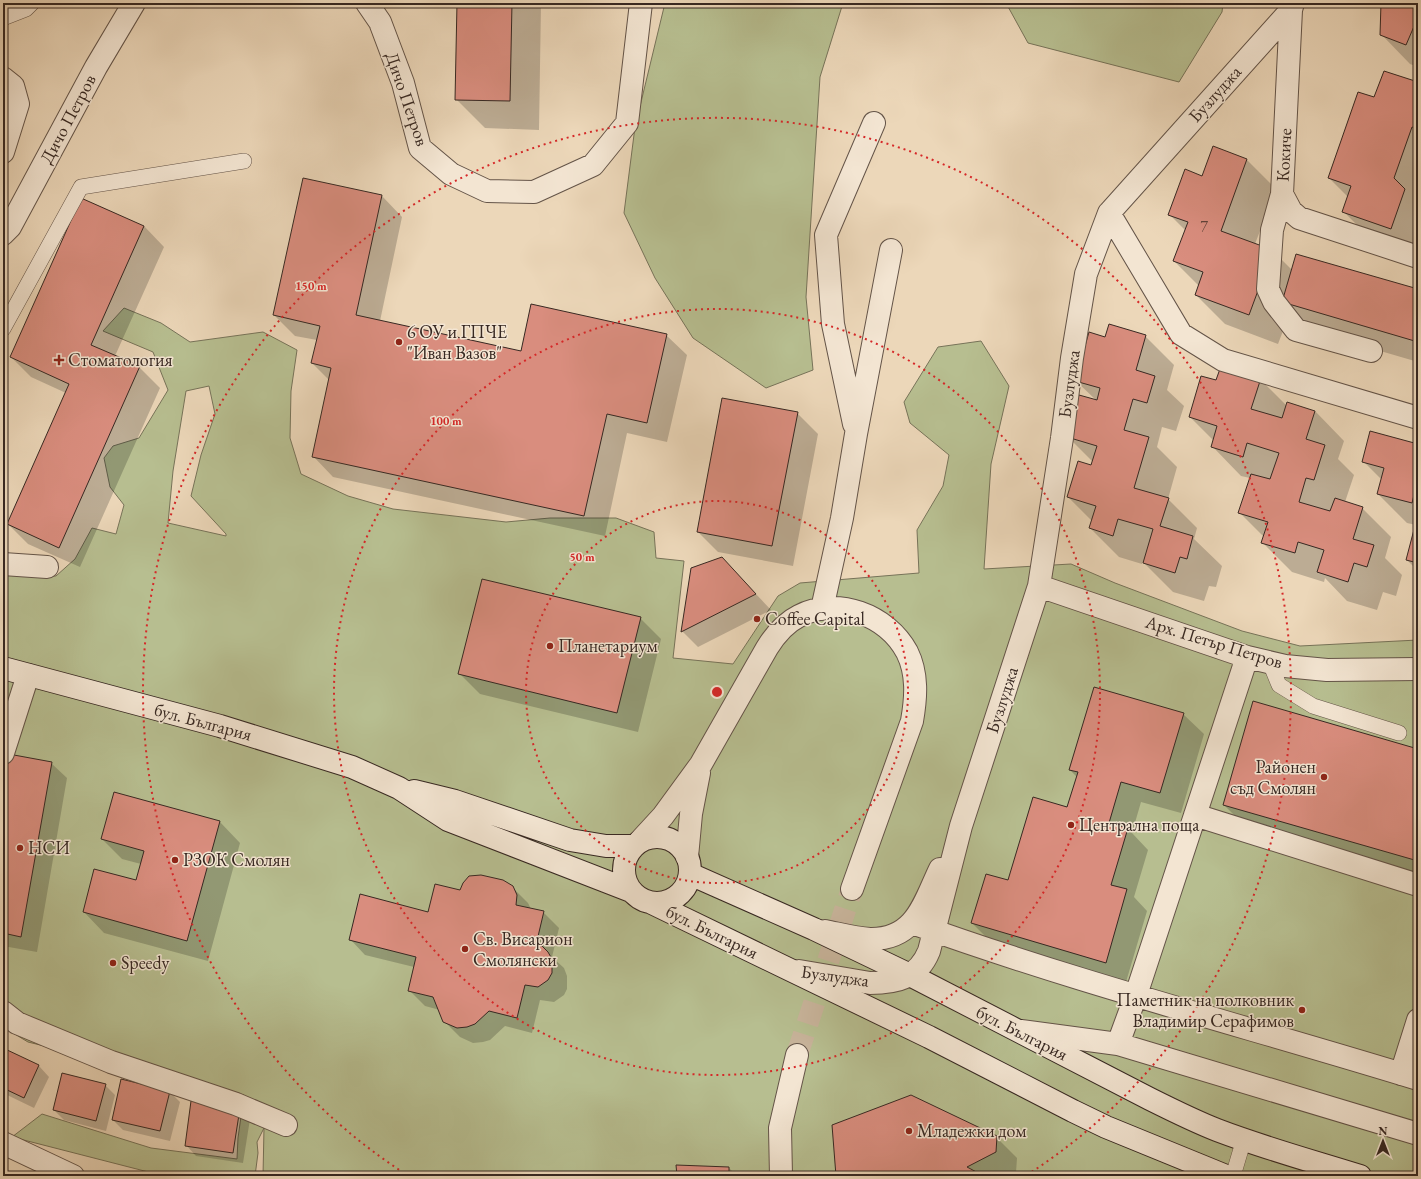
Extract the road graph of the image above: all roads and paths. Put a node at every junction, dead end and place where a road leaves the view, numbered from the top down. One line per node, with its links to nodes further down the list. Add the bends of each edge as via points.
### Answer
1 (32, 3): 6 (lane, via 26,9)
2 (134, 3): 13 (street, Дичо Петров, via 96,67 10,227)
3 (366, 3): 4 (street, Дичо Петров, via 380,22 402,83 420,148 451,174 487,191 534,192 593,165 627,123)
4 (641, 3)
5 (1292, 6): 11 (street, Кокиче); 12 (street, Бузлуджа)
6 (3, 18)
7 (3, 78): 9 (street, via 13,86 18,104)
8 (874, 123): 19 (street, via 826,235 833,324)
9 (3, 152)
10 (244, 161): 16 (lane, via 81,187)
11 (1282, 194): 15 (street, Кокиче, via 1290,211 1300,218); 17 (street, via 1272,230 1268,289 1274,302 1296,330)
12 (1109, 213): 18 (street, via 1181,334 1223,360); 22 (street, Бузлуджа, via 1086,274)
13 (3, 234)
14 (891, 250): 19 (street)
15 (1418, 257)
16 (3, 329)
17 (1371, 352)
18 (1418, 418)
19 (856, 434): 23 (street, via 842,518)
20 (3, 564): 21 (street)
21 (48, 567)
22 (1039, 586): 24 (street, Арх. Петър Петров); 34 (street, Бузлуджа)
23 (822, 609): 31 (street, via 798,616 773,638); 38 (street, via 850,610 877,620 889,629 907,653 915,681 912,721)
24 (1247, 657): 25 (street, Арх. Петър Петров); 33 (street)
25 (1270, 663): 27 (street, Арх. Петър Петров, via 1327,670); 29 (lane, via 1279,685 1312,706)
26 (3, 668): 28 (street, бул. България)
27 (1418, 669)
28 (28, 675): 30 (street); 32 (street, бул. България, via 220,726 323,757 352,766)
29 (1399, 733)
30 (3, 753)
31 (701, 764): 35 (street, via 663,816); 36 (street, via 690,814)
32 (399, 788): 35 (street, бул. България, via 455,801 570,840 606,846); 39 (street, бул. България, via 448,820)
33 (1195, 815): 37 (street); 46 (street)
34 (961, 826): 41 (street, Бузлуджа); 43 (street, Бузлуджа)
35 (637, 844): 36 (street, via 655,837 670,840 681,847); 39 (street, via 626,857 623,871)
36 (689, 865): 40 (street, via 685,889 667,902); 42 (street, бул. България)
37 (1418, 885)
38 (852, 889)
39 (630, 891): 40 (street, via 640,900)
40 (652, 903): 44 (street, бул. България)
41 (912, 923): 42 (street, Бузлуджа, via 891,936 869,939); 43 (street)
42 (814, 929): 45 (street, бул. България)
43 (934, 931): 45 (street, Бузлуджа, via 926,959); 46 (street)
44 (790, 970): 45 (street, Бузлуджа, via 870,982 894,981); 59 (street, бул. България, via 1106,1127)
45 (910, 975): 49 (street, бул. България)
46 (1136, 995): 50 (street); 52 (street)
47 (3, 1012): 53 (street, via 17,1022 111,1062 236,1104)
48 (1418, 1020): 52 (street)
49 (1018, 1031): 50 (street); 55 (street, бул. България, via 1150,1100)
50 (1118, 1044): 54 (street)
51 (797, 1055): 58 (street, via 780,1128)
52 (1410, 1077)
53 (286, 1125)
54 (1418, 1134)
55 (1244, 1140): 60 (lane); 61 (street, бул. България)
56 (3, 1143): 57 (street)
57 (73, 1176)
58 (781, 1176)
59 (1226, 1176)
60 (1234, 1176)
61 (1360, 1176)

